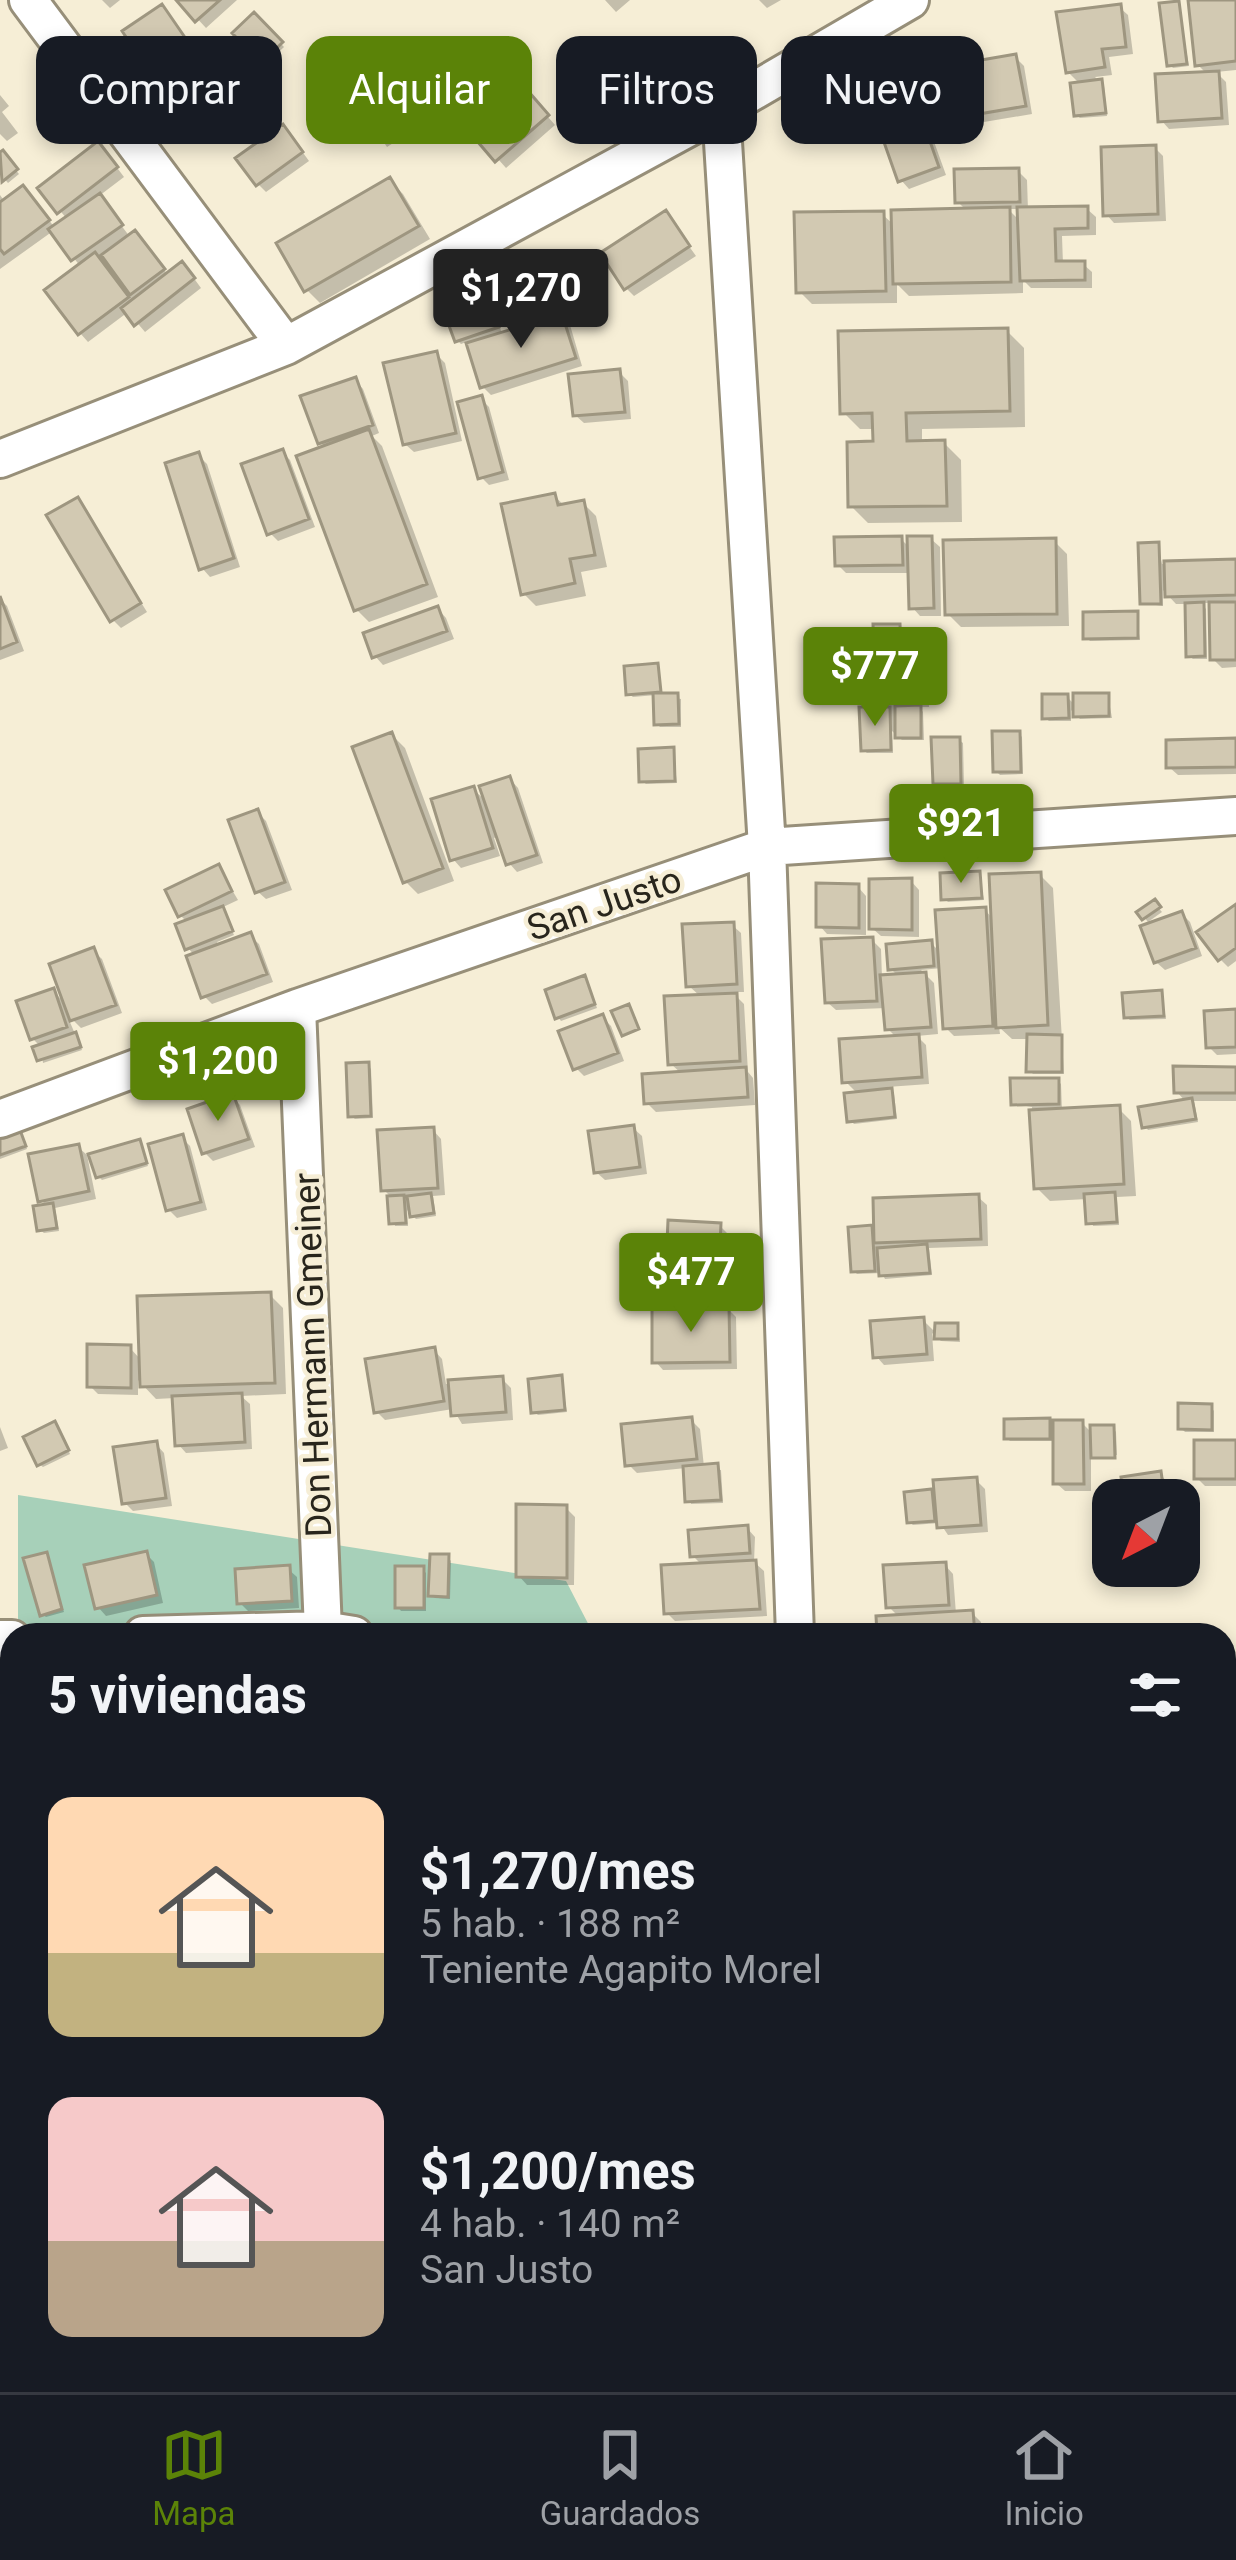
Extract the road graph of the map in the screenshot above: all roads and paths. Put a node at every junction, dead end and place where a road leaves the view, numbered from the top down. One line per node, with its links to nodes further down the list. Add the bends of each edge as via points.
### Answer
1 (28, 0): 6 (street)
2 (910, 0): 3 (street)
3 (757, 89)
4 (658, 144): 6 (street)
5 (723, 144): 9 (street)
6 (286, 346): 7 (street)
7 (0, 459)
8 (1236, 816): 9 (street, San Justo)
9 (767, 847): 10 (street, San Justo); 13 (street)
10 (297, 1008): 11 (street, San Justo); 12 (street, Don Hermann Gmeiner)
11 (0, 1119)
12 (338, 1623)
13 (795, 1623)

